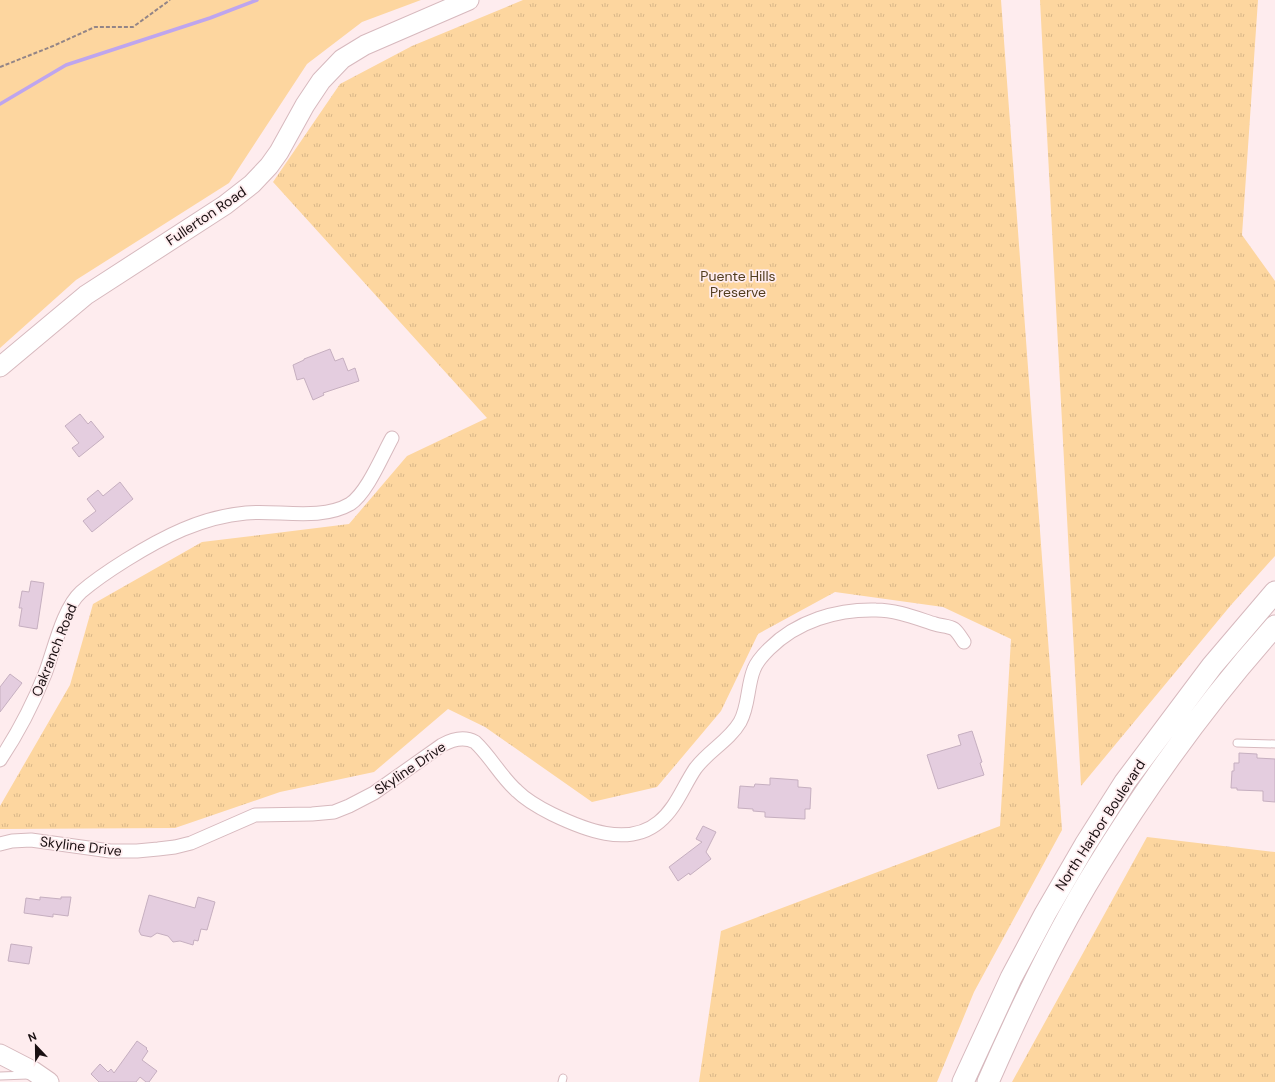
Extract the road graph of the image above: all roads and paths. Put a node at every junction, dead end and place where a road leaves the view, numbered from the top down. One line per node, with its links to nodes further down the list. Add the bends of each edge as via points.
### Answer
1 (170, 0): 3 (path, via 133,27 95,27)
2 (469, 0): 4 (street, Fullerton Road, via 365,45 340,60 321,80 279,152 252,184 219,210 86,295)
3 (0, 67)
4 (0, 367)
5 (392, 438): 11 (street, Oakranch Road, via 359,497 344,507 319,513 246,513 202,522 170,534 87,587 69,607 30,708)
6 (1275, 592): 16 (main road, North Harbor Boulevard, via 1212,666 1125,782 1089,838 1011,978)
7 (1275, 626): 17 (main road, North Harbor Boulevard, via 1245,660 1176,749 1095,870 1050,950)
8 (964, 642): 12 (street, Skyline Drive, via 954,629 878,610 859,610 827,616 792,631 768,650 755,666 743,714 737,726 697,767 666,815 655,825 639,832 602,833 581,827 547,811 506,781 475,742 460,739 442,745 374,793 334,812 255,815 191,843 158,849 110,851 31,840)
9 (1237, 743): 10 (lane)
10 (1275, 744)
11 (0, 760)
12 (0, 844)
13 (0, 1054): 15 (street)
14 (0, 1076): 15 (lane, via 18,1074)
15 (45, 1079)
16 (963, 1082)
17 (988, 1082)

